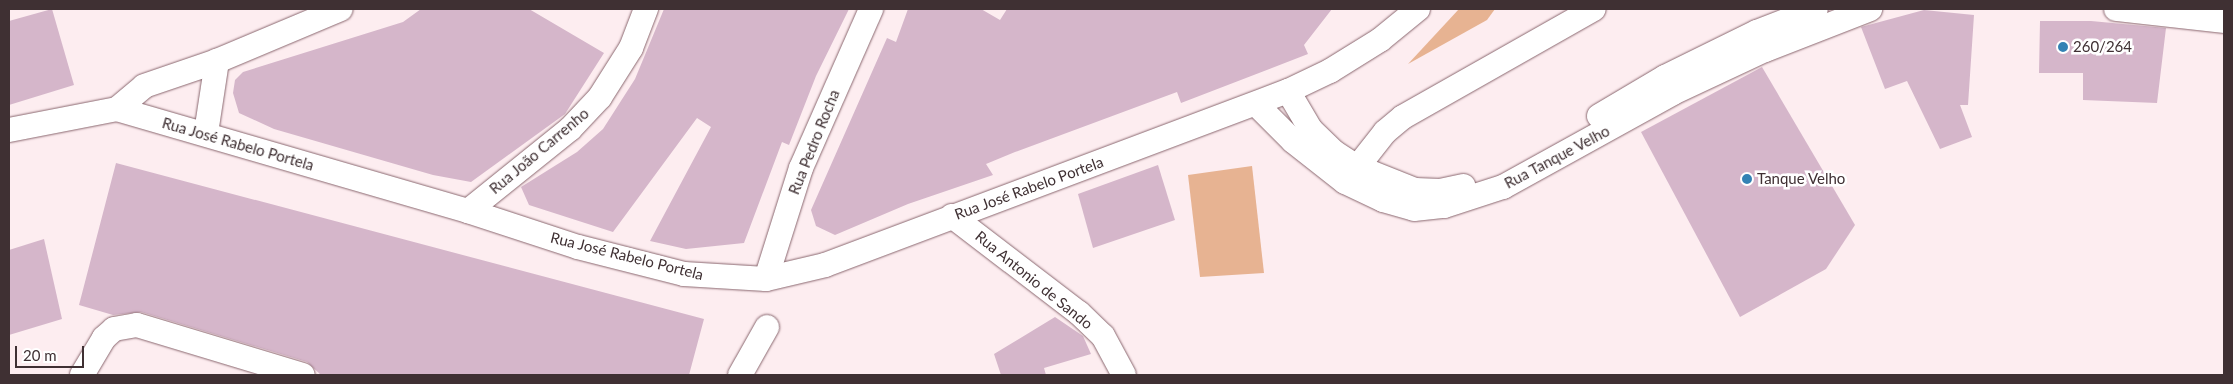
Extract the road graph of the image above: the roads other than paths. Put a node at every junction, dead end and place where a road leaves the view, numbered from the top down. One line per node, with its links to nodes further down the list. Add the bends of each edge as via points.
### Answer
1 (341, 9): 10 (street)
2 (646, 9): 17 (street, Rua João Carrenho, via 631,48 600,98 570,128)
3 (871, 9): 19 (street, Rua Pedro Rocha, via 801,168)
4 (1418, 9): 11 (street, Rua José Rabelo Portela, via 1380,40 1330,71)
5 (1594, 9): 16 (street, via 1403,117 1385,132)
6 (1816, 9): 16 (street, Rua Tanque Velho, via 1757,32 1664,77 1576,130 1468,184 1440,191 1415,190)
7 (1870, 9): 16 (street, Rua Tanque Velho, via 1815,28 1673,93 1503,186 1474,198 1414,209 1384,200)
8 (2116, 9): 9 (street)
9 (2224, 21)
10 (218, 61): 13 (street, via 144,86); 15 (street)
11 (1288, 91): 12 (street, Rua José Rabelo Portela); 16 (street, Rua Tanque Velho, via 1311,130)
12 (1256, 104): 16 (street, Rua Tanque Velho, via 1293,141); 18 (street, Rua José Rabelo Portela)
13 (117, 109): 14 (street, Rua José Rabelo Portela); 15 (street, Rua José Rabelo Portela)
14 (9, 130)
15 (206, 133): 17 (street, Rua José Rabelo Portela)
16 (1351, 174)
17 (468, 211): 19 (street, Rua José Rabelo Portela, via 578,247 684,274)
18 (952, 216): 19 (street, Rua José Rabelo Portela, via 825,265); 24 (street, Rua Antonio de Sando, via 1080,313 1103,336)
19 (766, 278)
20 (767, 327): 23 (street)
21 (82, 375): 22 (street, via 104,338 114,329 137,325)
22 (303, 375)
23 (740, 375)
24 (1124, 375)

